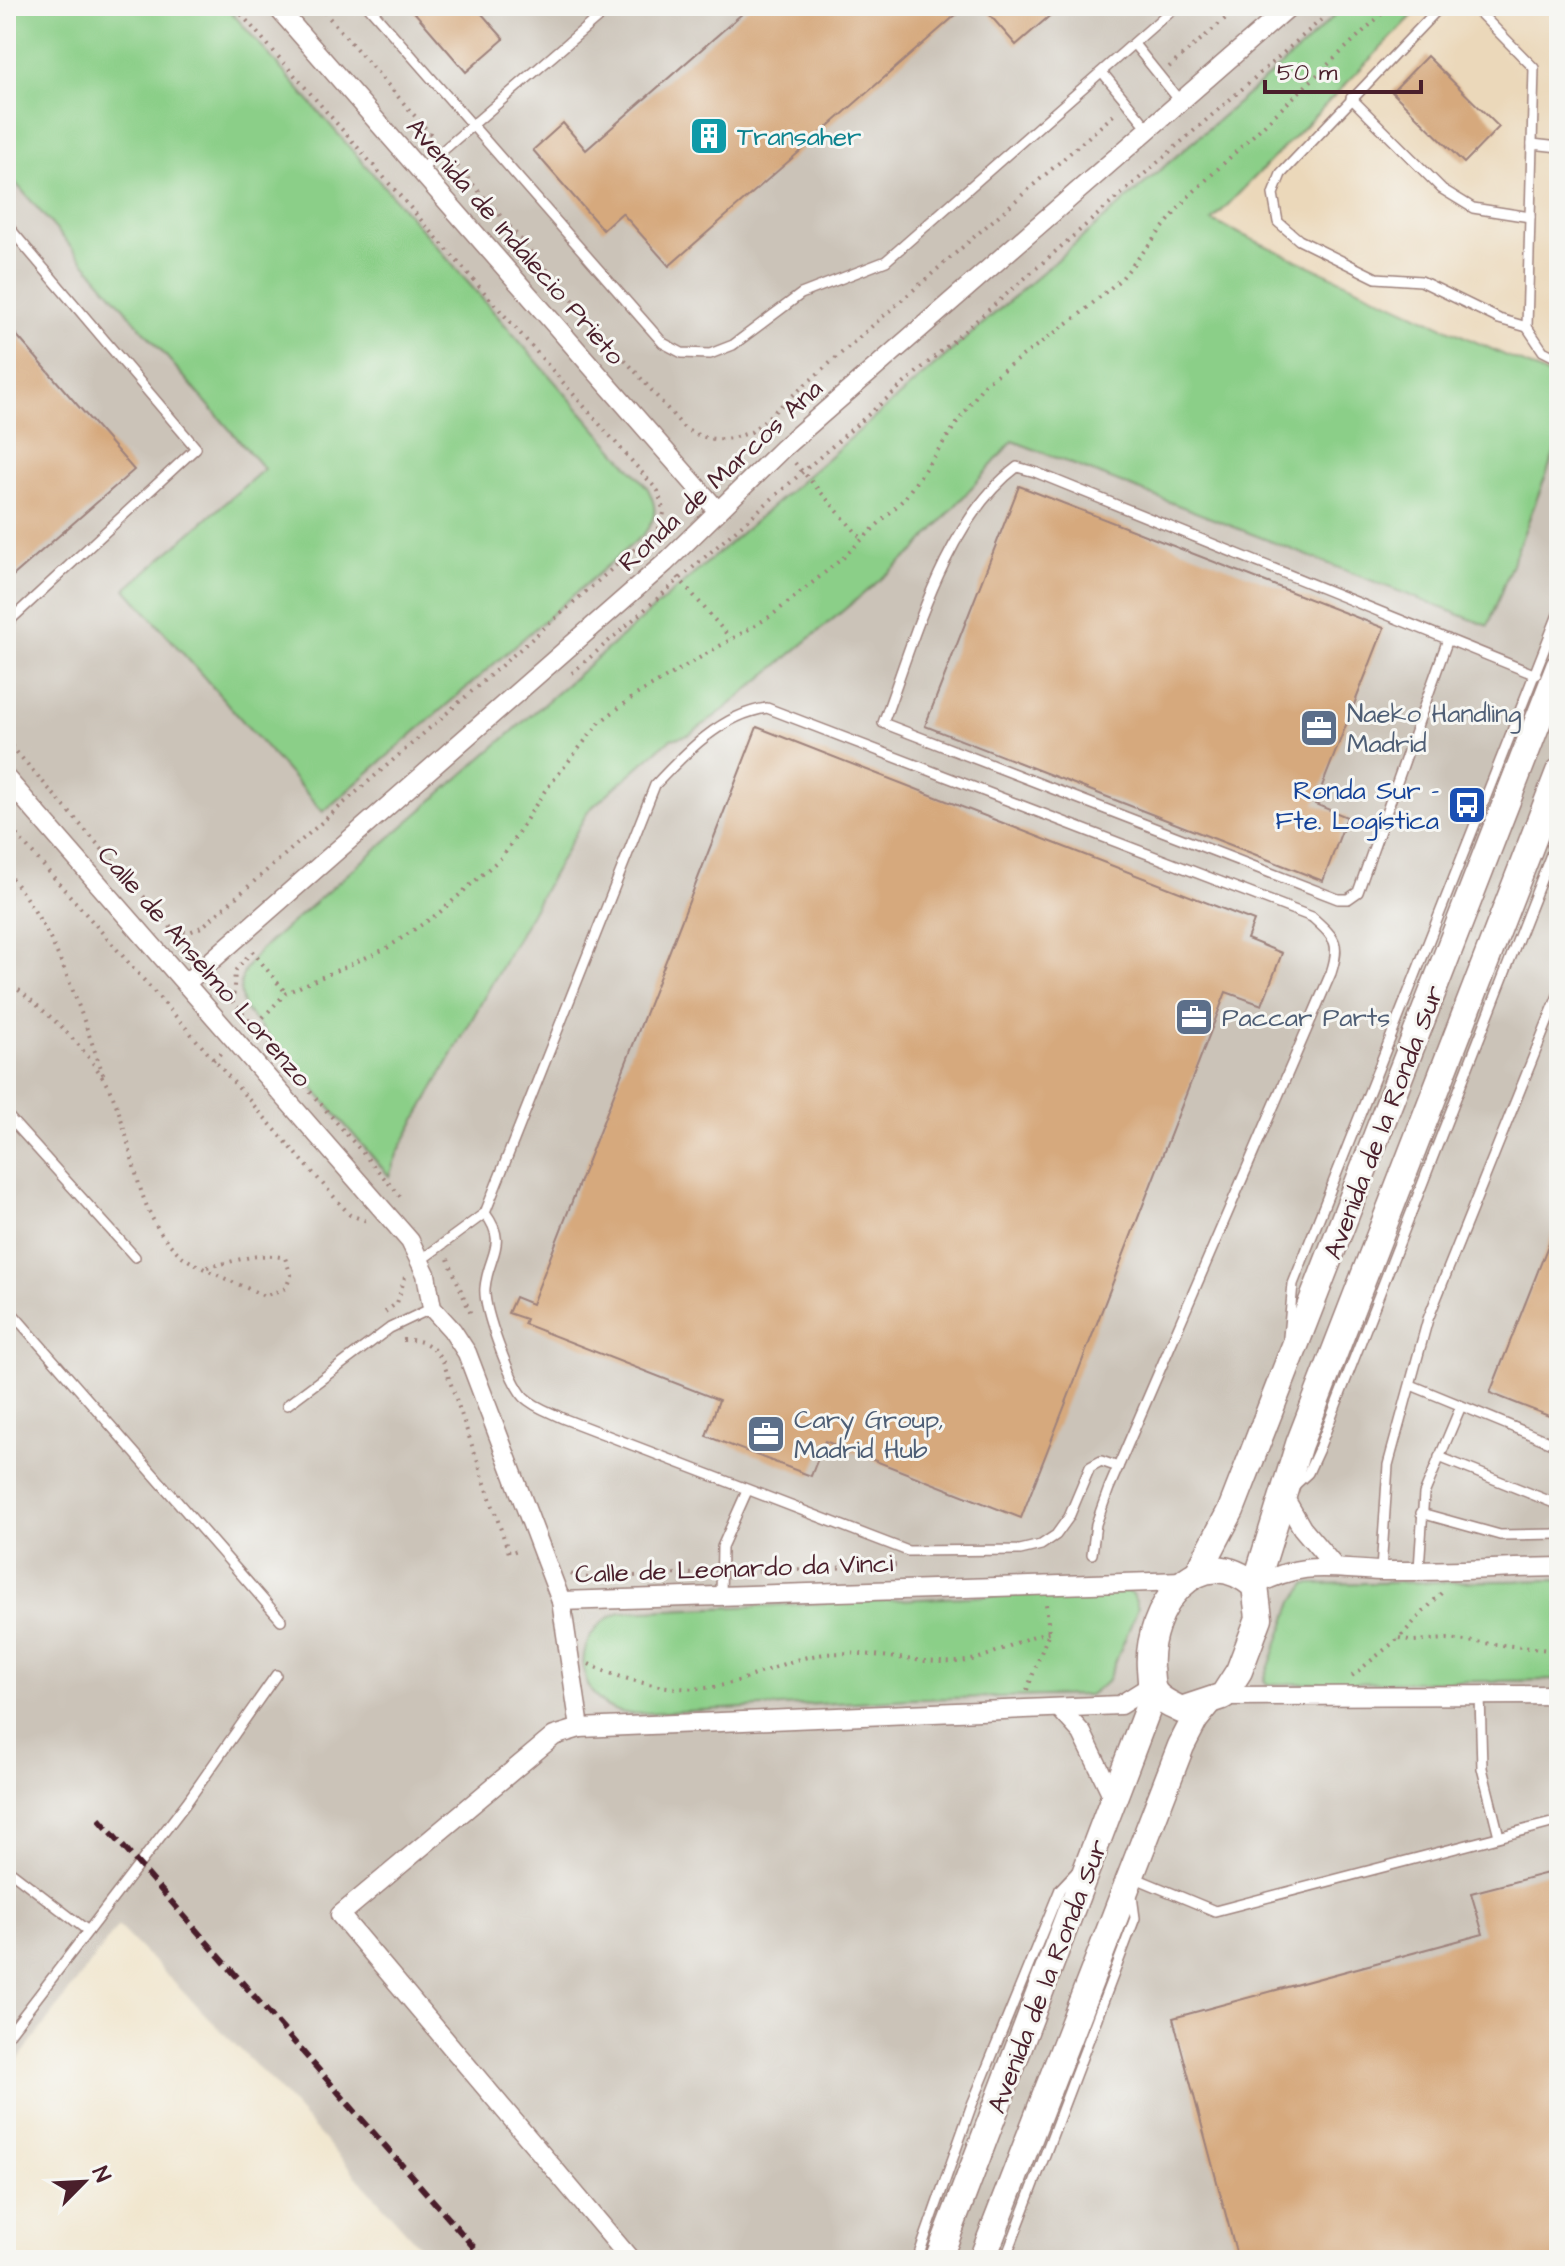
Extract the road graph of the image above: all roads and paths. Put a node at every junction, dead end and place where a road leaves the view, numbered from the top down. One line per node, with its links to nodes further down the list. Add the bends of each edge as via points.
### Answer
1 (234, 6): 39 (path, via 650,480 661,502 661,526 202,927 189,932 174,931)
2 (276, 6): 24 (street, Avenida de Indalecio Prieto)
3 (319, 6): 23 (path)
4 (368, 6): 19 (lane)
5 (611, 6): 19 (lane)
6 (1176, 6): 13 (lane)
7 (1240, 6): 15 (path)
8 (1290, 6): 17 (street, Ronda de Marcos Ana)
9 (1330, 6): 29 (path, via 1300,38)
10 (1390, 6): 31 (path, via 1187,198 1122,278 985,383 904,499)
11 (1441, 6): 16 (lane)
12 (1473, 6): 21 (lane, via 1534,68)
13 (1134, 44): 14 (lane); 15 (lane)
14 (1102, 72): 18 (lane); 19 (lane, via 886,261 801,294 733,345 710,354 682,353 663,343)
15 (1159, 76): 17 (lane)
16 (1351, 98): 25 (lane, via 1442,189 1473,208); 27 (lane, via 1281,174 1273,194 1278,222 1299,240 1376,278 1421,281)
17 (1179, 100): 20 (street, Ronda de Marcos Ana)
18 (1127, 103): 20 (lane); 23 (path, via 751,432 728,441 707,440 685,429)
19 (472, 125): 23 (lane)
20 (1148, 128): 30 (street, Ronda de Marcos Ana)
21 (1532, 144): 22 (lane); 25 (lane)
22 (1559, 147)
23 (444, 150): 24 (lane)
24 (419, 171): 30 (street, Avenida de Indalecio Prieto)
25 (1530, 217): 27 (lane)
26 (6, 224): 34 (lane, via 196,448)
27 (1527, 327): 28 (lane, via 1543,351)
28 (1559, 359)
29 (803, 472): 31 (path); 32 (path)
30 (717, 510): 48 (street, Ronda de Marcos Ana, via 665,563)
31 (862, 539): 35 (path, via 810,587)
32 (680, 579): 35 (path); 38 (path)
33 (1559, 612): 37 (lane)
34 (6, 624)
35 (730, 638): 49 (path, via 600,722 544,792 503,856 439,913 387,948)
36 (1448, 639): 36 (lane, via 1017,467 1002,479 945,557 883,723 1323,894 1348,899 1358,892); 37 (lane)
37 (1547, 671): 87 (main road, Avenida de la Ronda Sur, via 1384,1124 1231,1510)
38 (561, 683)
39 (6, 740)
40 (1559, 772): 74 (main road, Avenida de la Ronda Sur)
41 (6, 778): 48 (street, Calle de Anselmo Lorenzo)
42 (6, 823): 56 (path, via 350,1215)
43 (1559, 834): 74 (lane, via 1318,1451 1308,1473)
44 (6, 872): 52 (path, via 57,947)
45 (264, 941): 46 (path)
46 (252, 951): 49 (path); 51 (path, via 235,971 232,985 233,1002)
47 (6, 980): 52 (path, via 49,1014)
48 (186, 983): 59 (street, Calle de Anselmo Lorenzo)
49 (286, 993): 51 (path)
50 (1559, 993): 67 (lane, via 1428,1319)
51 (253, 1028): 54 (path)
52 (107, 1085): 61 (path, via 152,1214 183,1257)
53 (6, 1114): 58 (lane)
54 (406, 1204)
55 (485, 1213): 57 (lane); 72 (lane, via 655,785 691,747 749,710 767,708 1312,917 1333,935 1337,953 1331,973); 73 (lane, via 498,1230 484,1290 525,1399)
56 (368, 1222)
57 (440, 1247): 59 (lane); 65 (path)
58 (135, 1257)
59 (421, 1260): 63 (street)
60 (401, 1263): 64 (path, via 404,1291)
61 (207, 1267): 61 (path, via 264,1296 286,1288 291,1275 285,1258 261,1253)
62 (6, 1306): 93 (lane)
63 (432, 1308): 68 (lane, via 390,1328); 78 (street, via 467,1353)
64 (373, 1321)
65 (476, 1326)
66 (391, 1346): 78 (path, via 405,1339 433,1347 443,1361 509,1553)
67 (1411, 1385): 69 (lane); 84 (lane, via 1388,1465)
68 (287, 1405)
69 (1461, 1406): 70 (lane); 71 (lane)
70 (1559, 1446)
71 (1439, 1457): 75 (lane); 76 (lane)
72 (1118, 1467): 73 (lane, via 1101,1461 1090,1467 1056,1535 1020,1550 908,1551); 79 (lane, via 1096,1524)
73 (747, 1491): 86 (lane, via 722,1547)
74 (1283, 1495): 81 (street); 90 (main road, Avenida de la Ronda Sur)
75 (1559, 1505)
76 (1421, 1513): 77 (lane, via 1500,1535); 83 (lane)
77 (1559, 1534)
78 (537, 1542): 92 (street)
79 (1092, 1554)
80 (902, 1565): 86 (path)
81 (1335, 1567): 84 (street); 90 (street, via 1282,1571)
82 (1559, 1567): 83 (street)
83 (1419, 1569): 84 (street)
84 (1381, 1571)
85 (568, 1573): 86 (path, via 579,1578)
86 (720, 1573): 91 (lane)
87 (1191, 1577): 88 (street, Calle de Leonardo da Vinci); 90 (main road, via 1218,1568 1239,1571); 99 (main road, via 1160,1614 1149,1641)
88 (1044, 1583): 91 (street, Calle de Leonardo da Vinci); 94 (path)
89 (1447, 1583): 95 (path)
90 (1255, 1586): 103 (main road, via 1259,1618 1239,1671)
91 (721, 1595): 92 (street, Calle de Leonardo da Vinci)
92 (561, 1601): 97 (street, Calle de Leonardo da Vinci)
93 (281, 1620)
94 (1049, 1632): 97 (path, via 993,1655 958,1662 817,1655 717,1686 679,1688 584,1662); 104 (path, via 1028,1681)
95 (1399, 1638): 96 (path); 102 (path, via 1354,1671)
96 (1559, 1651)
97 (569, 1663): 106 (street, Calle de Leonardo da Vinci)
98 (276, 1675): 113 (lane)
99 (1153, 1689): 103 (main road, via 1181,1710); 105 (street, via 1120,1705); 107 (main road, Avenida de la Ronda Sur)
100 (1559, 1695): 101 (street)
101 (1480, 1696): 102 (street); 109 (lane, via 1482,1768)
102 (1349, 1698): 103 (street)
103 (1216, 1700): 112 (main road, Avenida de la Ronda Sur, via 1195,1719 1181,1746)
104 (1026, 1709): 105 (street); 106 (street)
105 (1060, 1709): 107 (street, via 1082,1733)
106 (580, 1728): 115 (street, via 554,1736 340,1915)
107 (1114, 1799): 110 (main road, Avenida de la Ronda Sur)
108 (1559, 1821): 109 (lane)
109 (1499, 1836): 112 (lane, via 1215,1911)
110 (1094, 1853): 116 (lane, via 1060,1889 971,2107); 117 (main road, Avenida de la Ronda Sur)
111 (6, 1868): 113 (lane)
112 (1130, 1876): 118 (main road, Avenida de la Ronda Sur); 119 (lane, via 1135,1918)
113 (88, 1931): 114 (lane)
114 (6, 2038)
115 (631, 2260)
116 (917, 2260)
117 (938, 2260)
118 (982, 2260)
119 (1005, 2260)

